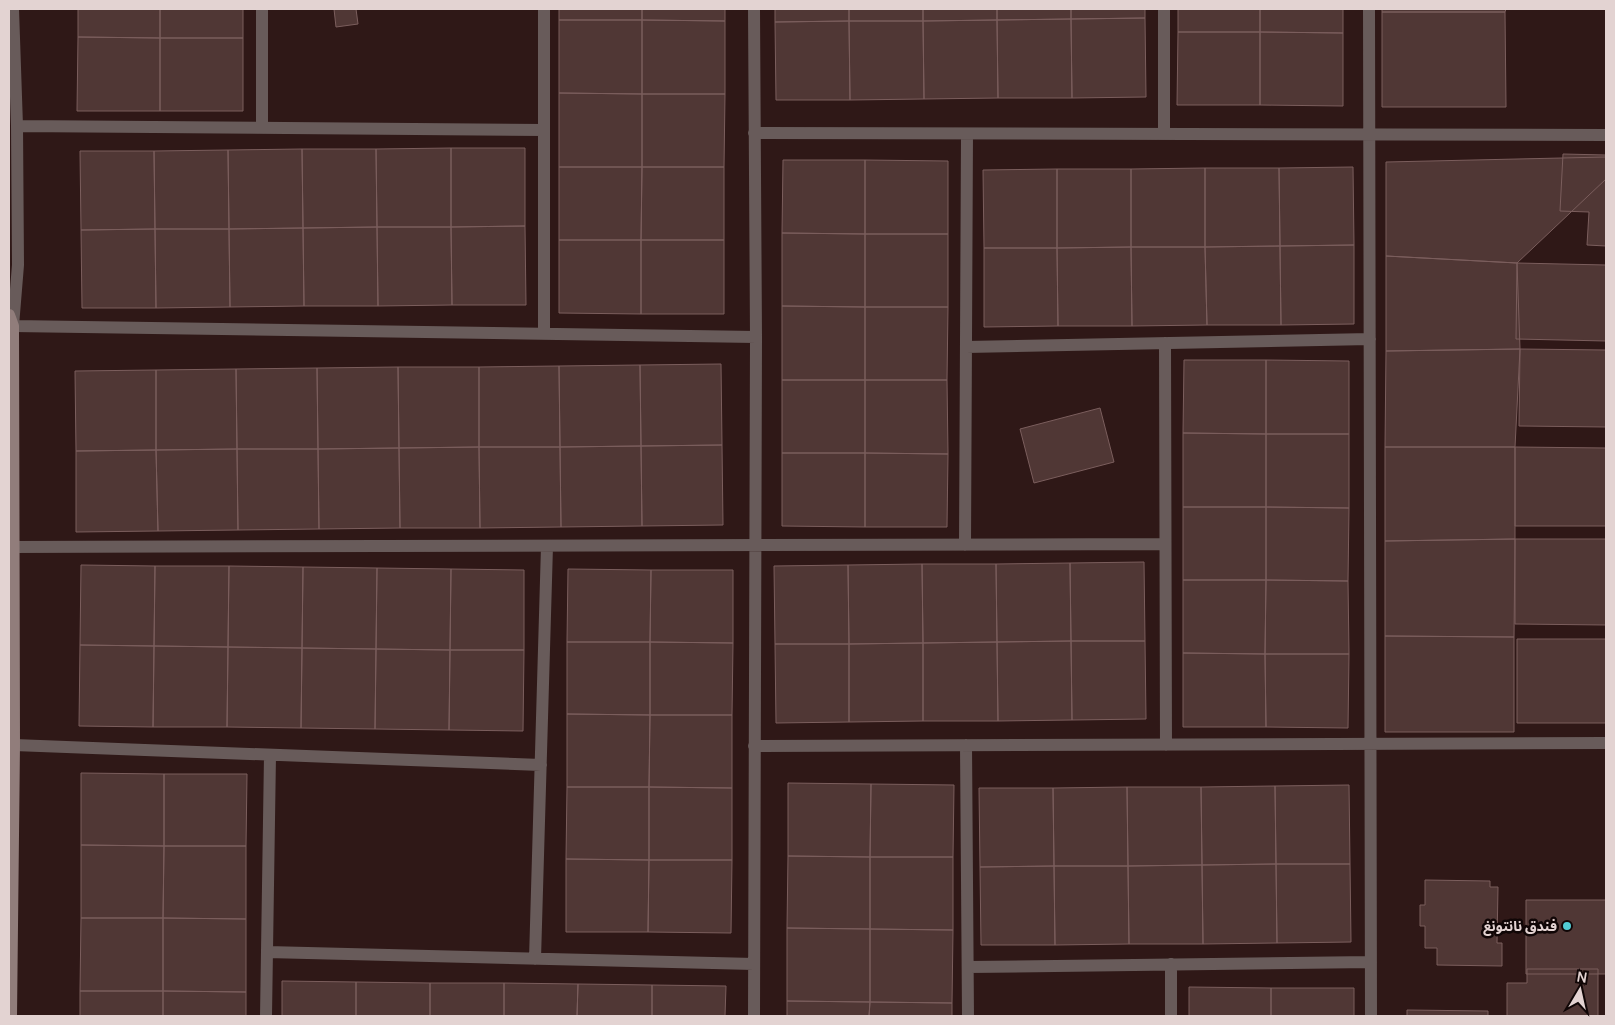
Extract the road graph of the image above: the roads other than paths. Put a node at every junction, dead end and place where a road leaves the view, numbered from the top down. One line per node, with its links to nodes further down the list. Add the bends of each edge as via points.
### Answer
1 (12, 9): 7 (street)
2 (262, 9): 8 (street)
3 (544, 9): 9 (street)
4 (754, 9): 10 (street)
5 (1164, 9): 12 (street)
6 (1369, 9): 13 (street)
7 (17, 126): 8 (street); 15 (street, via 18,265)
8 (262, 128): 9 (street)
9 (544, 130): 16 (street)
10 (754, 133): 11 (street); 17 (street)
11 (967, 134): 12 (street); 20 (street)
12 (1164, 134): 13 (street)
13 (1370, 134): 14 (street); 18 (street)
14 (1606, 135)
15 (11, 321): 16 (street); 25 (street)
16 (544, 334): 17 (street)
17 (756, 337): 24 (street)
18 (1370, 339): 19 (street); 28 (street)
19 (1165, 344): 20 (street); 21 (street)
20 (966, 346): 22 (street)
21 (1165, 544): 22 (street); 27 (street)
22 (965, 545): 24 (street)
23 (547, 546): 24 (street); 25 (street); 33 (street)
24 (755, 546): 31 (street)
25 (11, 548): 29 (street)
26 (1606, 743): 28 (street)
27 (1166, 744): 28 (street); 30 (street)
28 (1371, 744): 37 (street)
29 (14, 745): 32 (street); 34 (street)
30 (966, 745): 31 (street); 40 (street)
31 (754, 746): 38 (street)
32 (270, 755): 33 (street); 35 (street)
33 (541, 764): 36 (street)
34 (10, 910): 41 (street)
35 (267, 952): 36 (street); 42 (street)
36 (535, 959): 38 (street)
37 (1371, 962): 39 (street); 46 (street)
38 (754, 964): 43 (street)
39 (1171, 964): 40 (street); 45 (street)
40 (968, 967): 44 (street)
41 (11, 1016)
42 (266, 1016)
43 (754, 1016)
44 (968, 1016)
45 (1171, 1016)
46 (1371, 1016)

